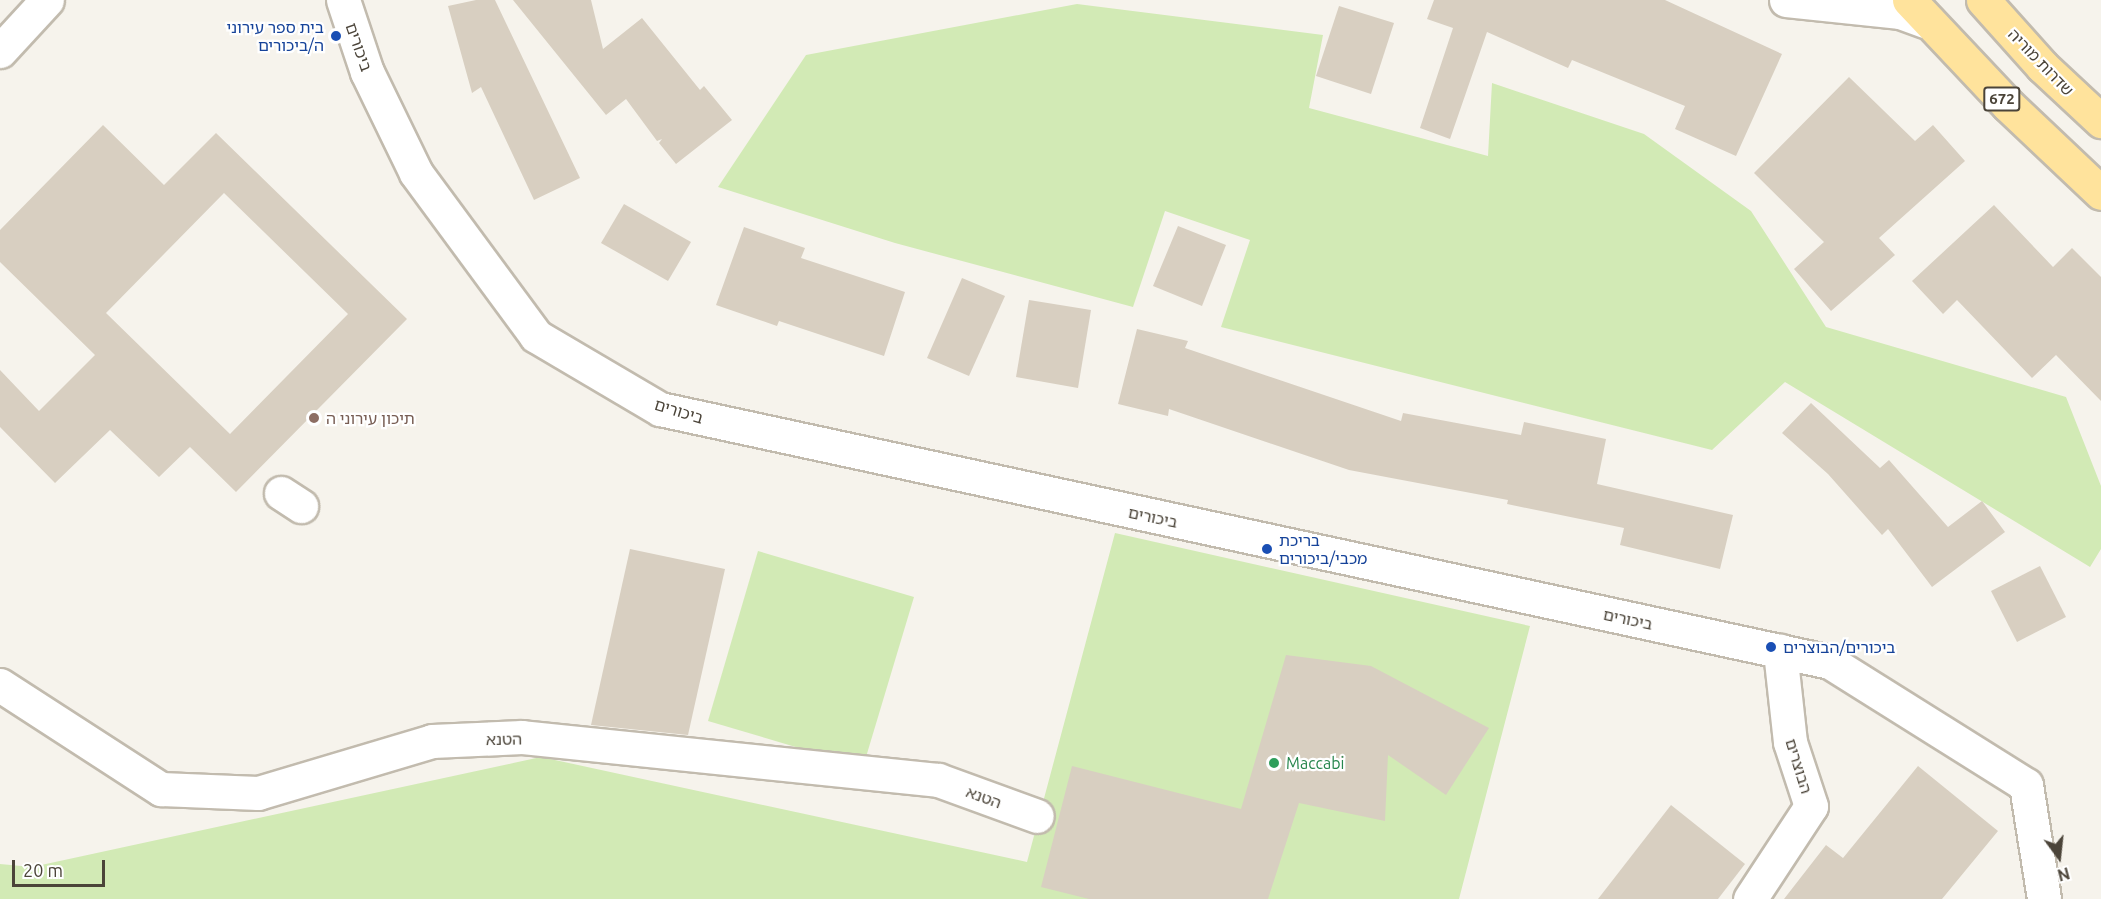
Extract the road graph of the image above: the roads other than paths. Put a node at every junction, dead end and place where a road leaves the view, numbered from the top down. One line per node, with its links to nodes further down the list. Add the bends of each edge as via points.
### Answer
1 (47, 0): 6 (street)
2 (344, 0): 9 (street, ביכורים, via 367,72 416,173 536,336 660,409)
3 (1786, 0): 5 (street, via 1900,12)
4 (1983, 0): 7 (main road, שדרות מוריה, via 2042,66)
5 (1917, 10): 8 (main road, 672)
6 (0, 51)
7 (2101, 121)
8 (2101, 193)
9 (1780, 651): 12 (street, הבוצרים, via 1790,742 1811,806); 13 (street, ביכורים, via 1830,662 2026,785)
10 (0, 686): 11 (street, הטנא, via 161,789 258,793 432,741 522,737 939,780)
11 (1036, 816)
12 (1750, 899)
13 (2044, 899)

